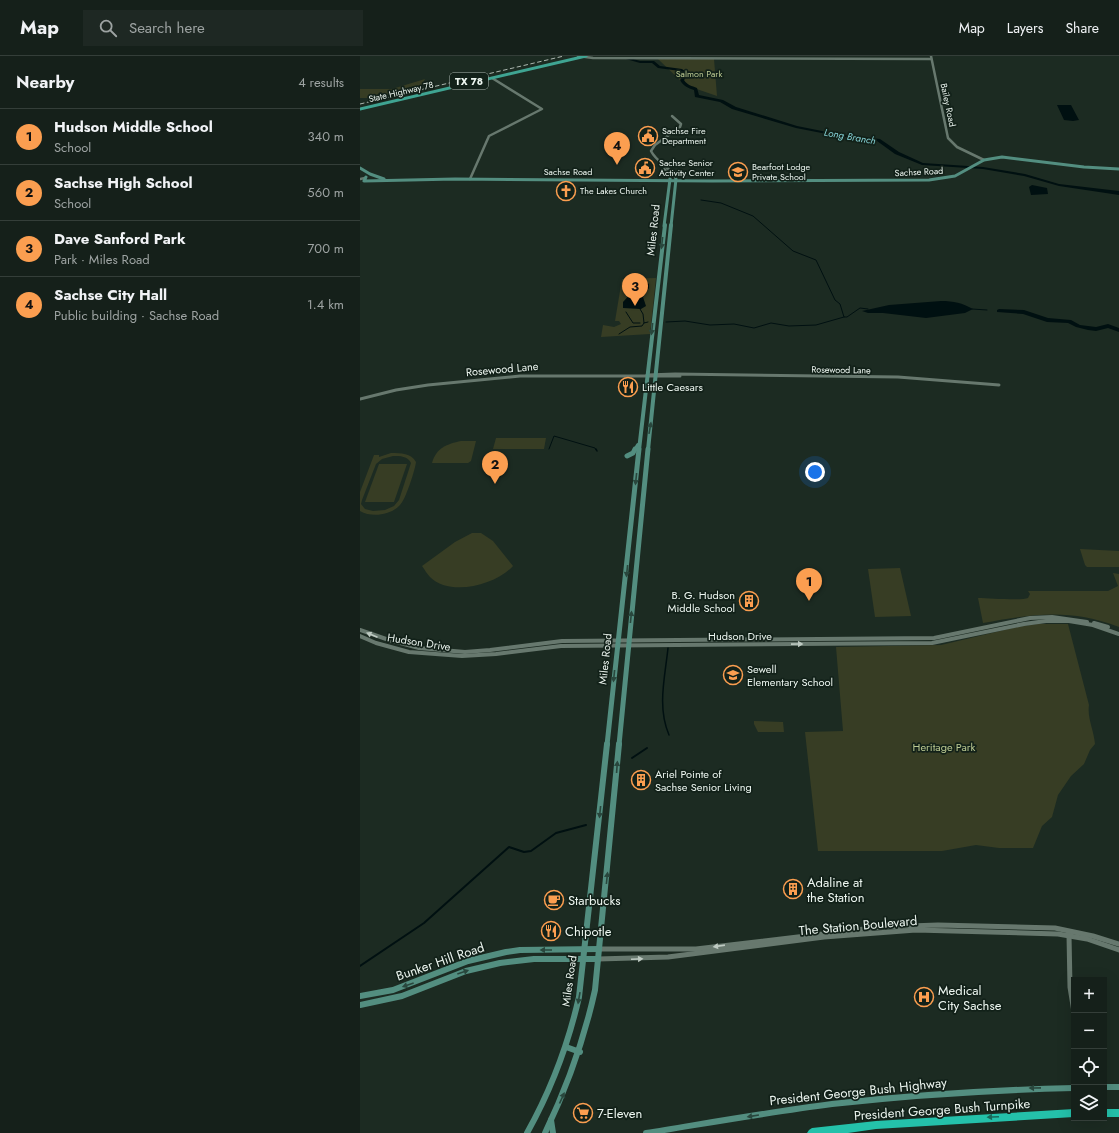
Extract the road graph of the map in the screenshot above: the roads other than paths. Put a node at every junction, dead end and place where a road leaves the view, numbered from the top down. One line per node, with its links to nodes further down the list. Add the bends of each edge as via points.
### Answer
1 (578, 56): 2 (main road, State Highway 78 / TX 78); 4 (main road, State Highway 78 / TX 78); 5 (main road, State Highway 78 / TX 78)
2 (588, 57): 3 (street)
3 (931, 58): 8 (street, Bailey Road, via 948,138 958,147)
4 (492, 78): 5 (main road, State Highway 78 / TX 78); 17 (street, via 542,109 489,136)
5 (407, 97): 6 (main road, State Highway 78 / TX 78)
6 (360, 108)
7 (672, 116): 9 (street, via 681,124 653,148 652,154)
8 (984, 160): 11 (main road, Sachse Road, via 1012,158); 19 (main road, Sachse Road, via 955,176 929,180)
9 (659, 162): 18 (street, via 670,174); 19 (street, via 674,174)
10 (360, 168): 13 (main road)
11 (1119, 169)
12 (360, 172): 15 (main road, via 365,175)
13 (373, 176): 14 (main road, Sachse Road); 15 (main road)
14 (379, 178): 16 (main road, Sachse Road); 20 (main road)
15 (363, 179): 20 (main road, Sachse Road)
16 (455, 180): 17 (main road, Sachse Road); 20 (main road, Sachse Road)
17 (470, 180): 18 (main road, Sachse Road)
18 (670, 180): 19 (main road, Sachse Road); 21 (main road, Miles Road)
19 (675, 180): 22 (main road, Miles Road)
20 (374, 182)
21 (664, 227): 22 (main road); 23 (main road, Miles Road, one-way to 23)
22 (671, 227): 24 (main road, Miles Road)
23 (654, 315): 24 (main road); 25 (main road, Miles Road, one-way to 25)
24 (662, 315): 26 (main road, Miles Road)
25 (647, 375): 26 (street, Rosewood Lane); 28 (street, Rosewood Lane, via 520,376 428,385); 29 (main road, Miles Road)
26 (656, 376): 27 (street, Rosewood Lane, via 898,377); 32 (main road, Miles Road, one-way to 26)
27 (999, 385)
28 (360, 399)
29 (639, 443): 30 (main road, via 635,451); 31 (main road, Miles Road, one-way to 31)
30 (627, 456)
31 (625, 586): 32 (main road); 36 (main road, Miles Road)
32 (634, 586): 37 (main road, Miles Road, one-way to 32)
33 (360, 630): 36 (street, Hudson Drive, one-way to 33, via 548,642 482,651 445,651 392,642)
34 (1119, 633): 37 (street, Hudson Drive, via 1083,624 1045,620 932,643)
35 (360, 636): 36 (street, Hudson Drive, via 402,650 469,657 543,647)
36 (618, 643): 37 (street, Hudson Drive); 41 (main road, Miles Road, one-way to 41)
37 (628, 643): 40 (main road, Miles Road, one-way to 37)
38 (1069, 933): 39 (street, The Station Boulevard, via 1093,936); 40 (street, The Station Boulevard, one-way to 40, via 1054,928 900,926 811,934 696,949); 42 (street, The Station Boulevard); 45 (street, The Station Boulevard, one-way to 38, via 668,957 824,937 916,930); 48 (street)
39 (1119, 944)
40 (600, 949): 41 (main road, Bunker Hill Road); 45 (main road, Miles Road)
41 (585, 950): 43 (main road, Bunker Hill Road, one-way to 43, via 520,950); 44 (main road, Miles Road)
42 (1119, 950)
43 (479, 958): 46 (main road); 47 (main road, Bunker Hill Road, one-way to 47)
44 (583, 959): 45 (main road, Bunker Hill Road); 46 (main road, Bunker Hill Road, via 515,960); 52 (main road, Miles Road, one-way to 52, via 579,997)
45 (598, 959): 53 (main road, Miles Road, via 591,1011)
46 (479, 967): 50 (main road, Bunker Hill Road, one-way to 46)
47 (393, 990): 49 (main road, Bunker Hill Road); 50 (main road)
48 (1071, 993)
49 (360, 996)
50 (394, 998): 51 (main road, Bunker Hill Road)
51 (360, 1005)
52 (566, 1047): 53 (main road); 61 (main road, Miles Road)
53 (580, 1052): 60 (main road, Miles Road, one-way to 53)
54 (1107, 1087): 55 (main road)
55 (1119, 1087)
56 (1071, 1088): 64 (main road, President George Bush Highway, one-way to 64, via 987,1090 911,1096 796,1109)
57 (1071, 1113): 65 (highway, President George Bush Turnpike, one-way to 65, via 876,1125)
58 (1107, 1113): 59 (highway)
59 (1119, 1113)
60 (551, 1119): 62 (main road, Miles Road); 63 (main road)
61 (528, 1133)
62 (545, 1133)
63 (554, 1133)
64 (646, 1133)
65 (812, 1133)

